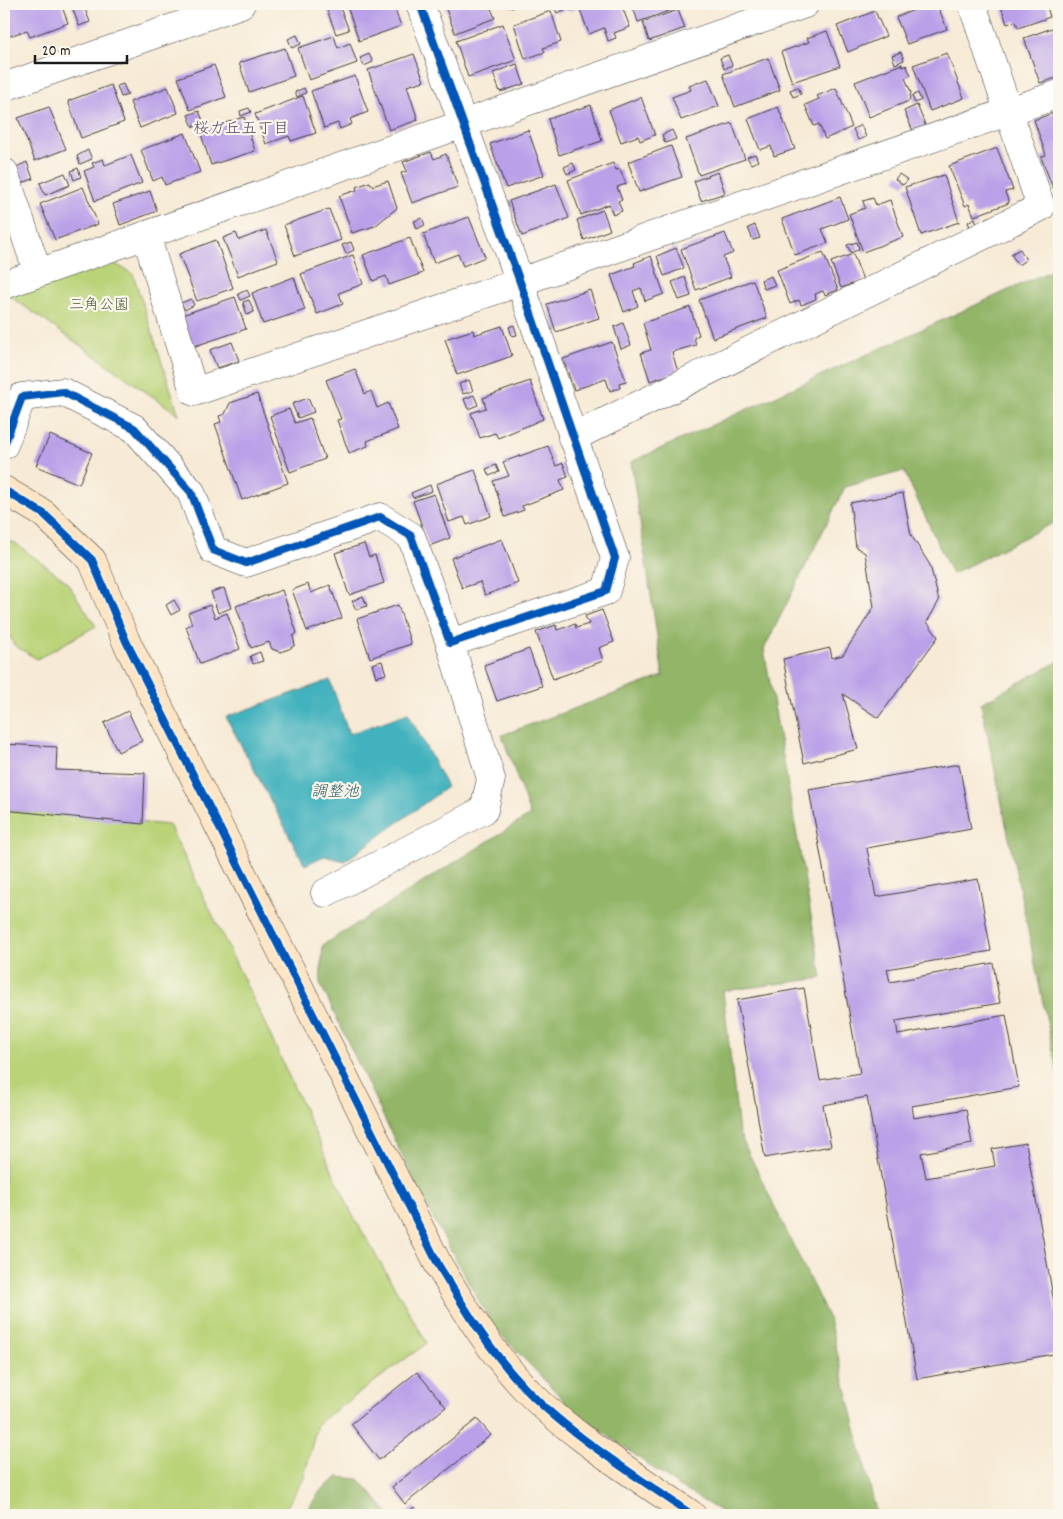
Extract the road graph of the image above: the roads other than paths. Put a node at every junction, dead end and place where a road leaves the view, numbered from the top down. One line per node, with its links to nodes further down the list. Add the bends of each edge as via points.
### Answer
1 (241, 4): 5 (street)
2 (420, 4): 8 (street)
3 (805, 4): 8 (street)
4 (972, 4): 7 (street)
5 (4, 87)
6 (1059, 94): 7 (street)
7 (1009, 111): 12 (street); 14 (street, via 1041,206)
8 (462, 124): 10 (street); 12 (street)
9 (4, 172): 11 (street)
10 (146, 236): 11 (street); 12 (street, via 194,392)
11 (38, 273): 13 (street)
12 (520, 282): 14 (street)
13 (4, 285)
14 (572, 438): 17 (street, via 615,558 606,591)
15 (4, 445): 17 (street, via 22,398 63,392 134,428 192,492 213,550 246,563 380,517 411,536)
16 (4, 490): 19 (street, via 44,514 92,560 134,659 439,1266 477,1330 522,1384 577,1433)
17 (450, 643): 18 (street, via 491,779 484,810)
18 (325, 893)
19 (692, 1515)

